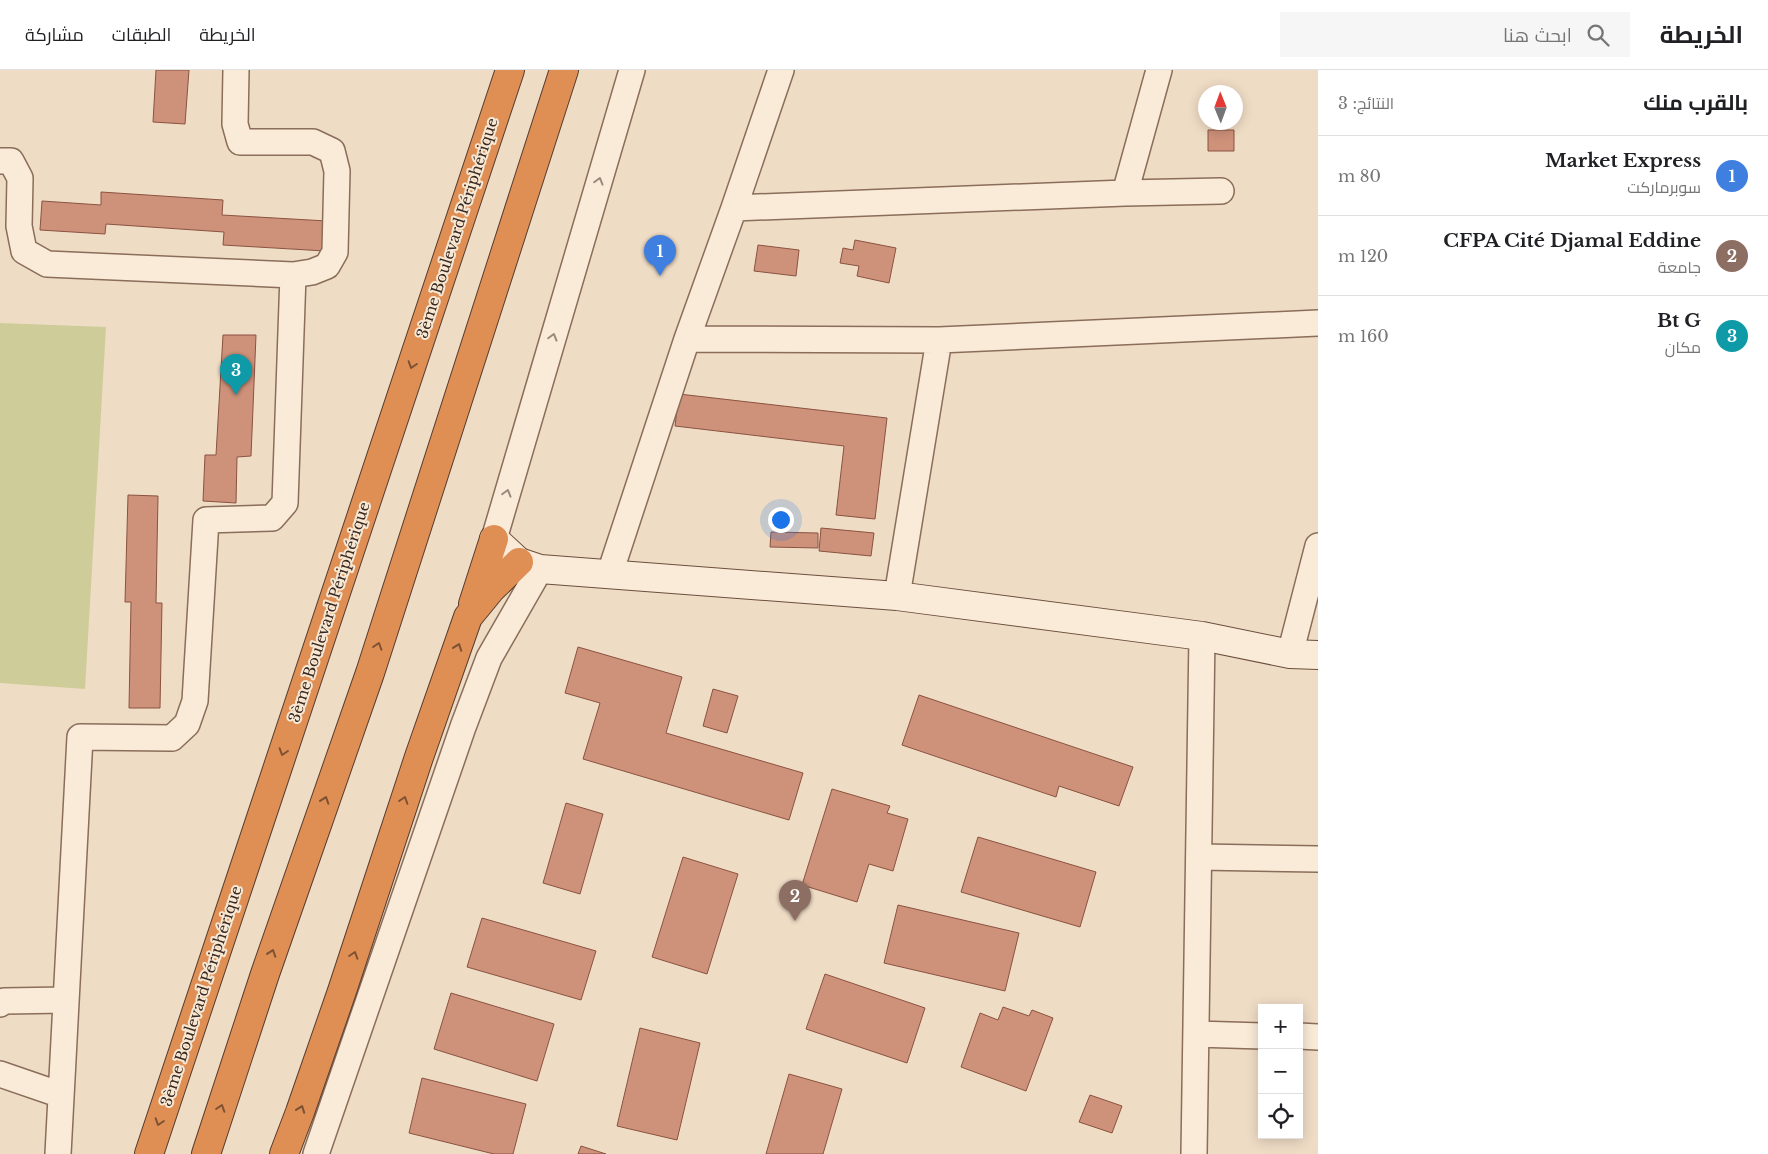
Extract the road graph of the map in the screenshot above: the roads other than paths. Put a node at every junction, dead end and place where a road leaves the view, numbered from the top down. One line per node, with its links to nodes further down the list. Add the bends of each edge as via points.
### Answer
1 (236, 70): 11 (street, via 235,124 240,142 313,142 332,151 337,171 335,252 327,266)
2 (510, 70): 35 (highway, 3ème Boulevard Périphérique, one-way to 35)
3 (564, 70): 36 (highway, one-way to 3, via 370,673)
4 (632, 70): 15 (street, one-way to 4)
5 (780, 70): 10 (street)
6 (1159, 70): 9 (street)
7 (0, 160): 11 (street, via 11,161 20,178 19,226 24,251 47,264)
8 (1221, 191): 9 (street)
9 (1125, 193): 10 (street)
10 (734, 208): 13 (street)
11 (293, 275): 26 (street, via 285,503 272,518 206,520 195,701 188,724 172,738 80,737)
12 (1318, 323): 14 (street)
13 (687, 339): 14 (street); 18 (street)
14 (939, 340): 19 (street)
15 (494, 539): 17 (street); 20 (highway)
16 (1318, 546): 22 (street)
17 (530, 565): 18 (street); 20 (highway, via 491,589); 38 (street, via 463,727)
18 (610, 573): 19 (street)
19 (897, 596): 21 (street)
20 (468, 618): 37 (highway, one-way to 20)
21 (1202, 636): 22 (street); 24 (street)
22 (1290, 654): 23 (street)
23 (1318, 654)
24 (1198, 857): 25 (street); 28 (street)
25 (1318, 859)
26 (66, 1000): 27 (street, via 4,1001); 33 (street)
27 (0, 1004)
28 (1196, 1034): 29 (street); 39 (street)
29 (1258, 1036)
30 (1303, 1036): 31 (street)
31 (1318, 1037)
32 (0, 1074): 33 (street)
33 (61, 1095): 34 (street)
34 (58, 1154)
35 (149, 1154)
36 (206, 1154)
37 (284, 1154)
38 (316, 1154)
39 (1194, 1154)

